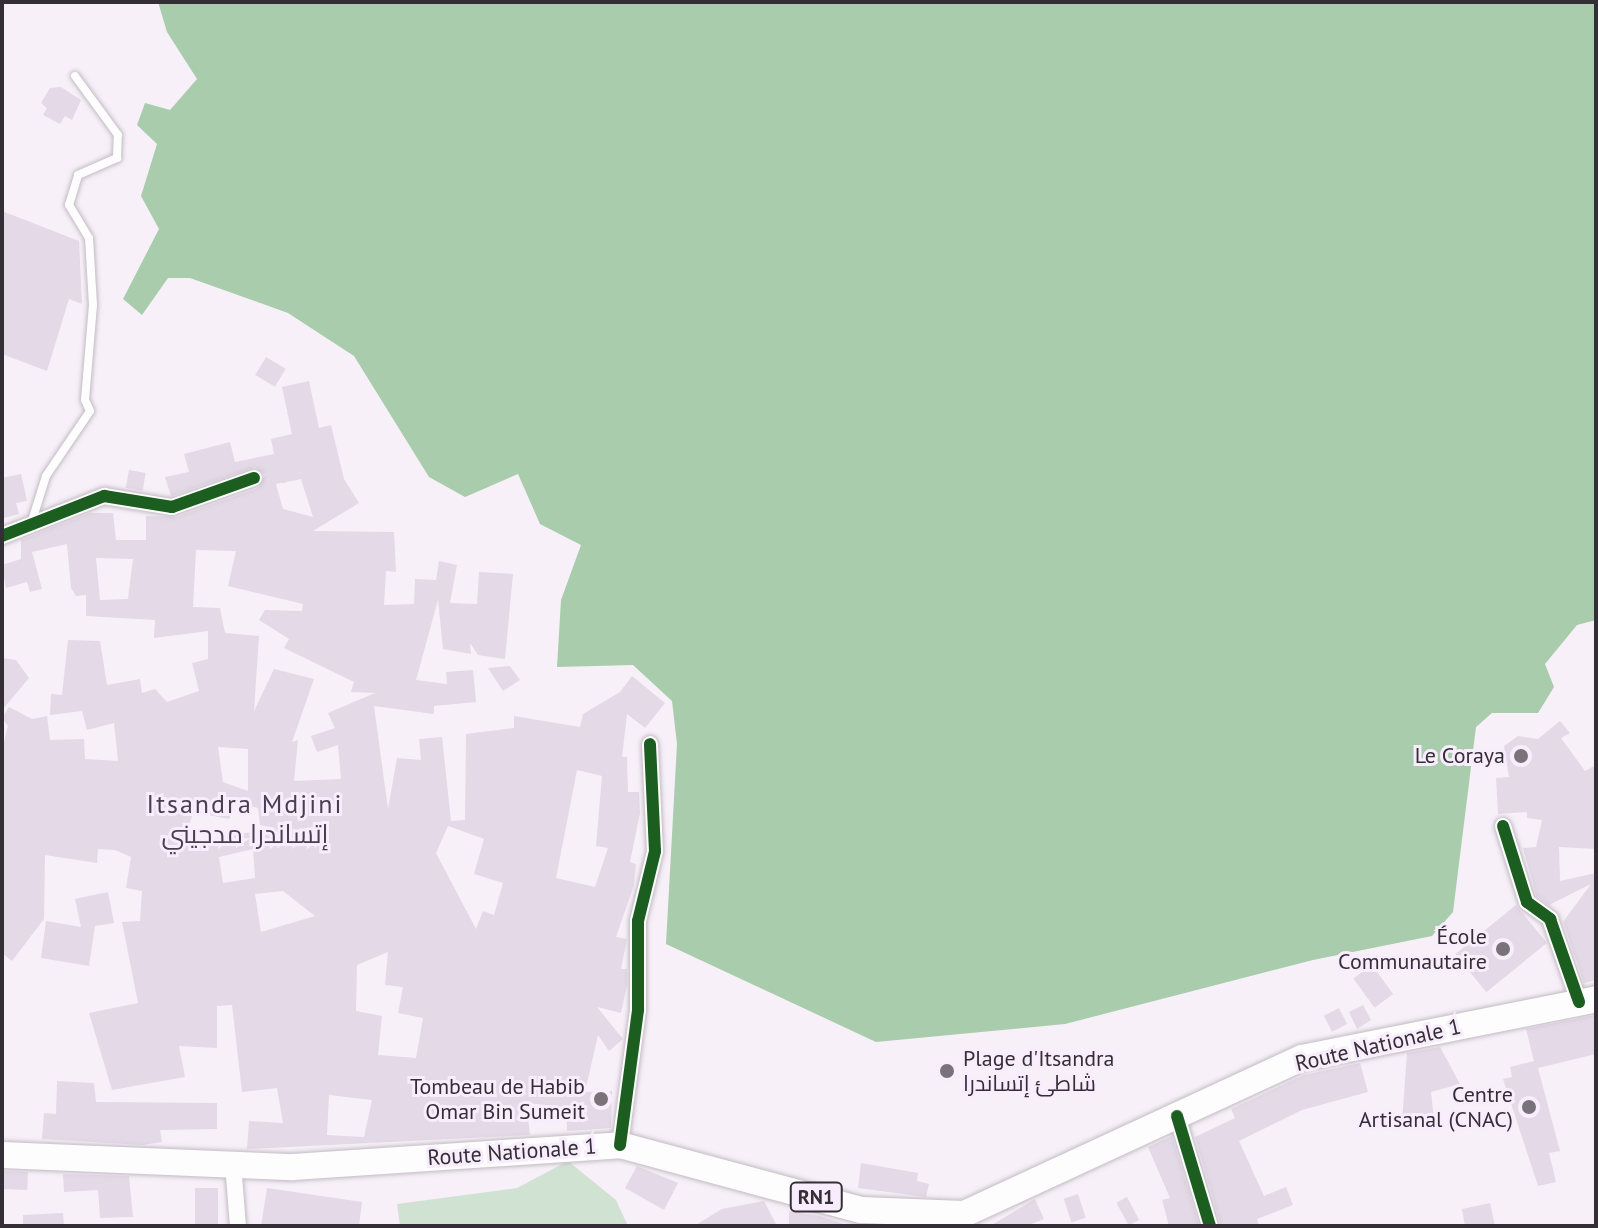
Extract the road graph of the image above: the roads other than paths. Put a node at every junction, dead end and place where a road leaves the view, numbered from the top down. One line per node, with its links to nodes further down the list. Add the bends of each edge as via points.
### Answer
1 (75, 76): 3 (lane, via 118,135 117,158 78,175 69,205 89,238 93,305 85,400 90,411 46,476)
2 (254, 478): 3 (street, via 172,507 104,496)
3 (31, 525): 4 (street)
4 (2, 536)
5 (650, 744): 9 (street, via 655,851 638,921 638,1010)
6 (1503, 826): 7 (street, via 1527,902 1550,919)
7 (1588, 1001): 8 (main road, Route Nationale 1 / RN1, via 1302,1058)
8 (1177, 1116): 9 (main road, Route Nationale 1 / RN1, via 964,1214 861,1210); 13 (street)
9 (620, 1145): 11 (main road, Route Nationale 1 / RN1, via 508,1149 340,1166)
10 (2, 1155): 11 (main road, Route Nationale 1 / RN1)
11 (233, 1163): 12 (street)
12 (238, 1226)
13 (1210, 1226)

